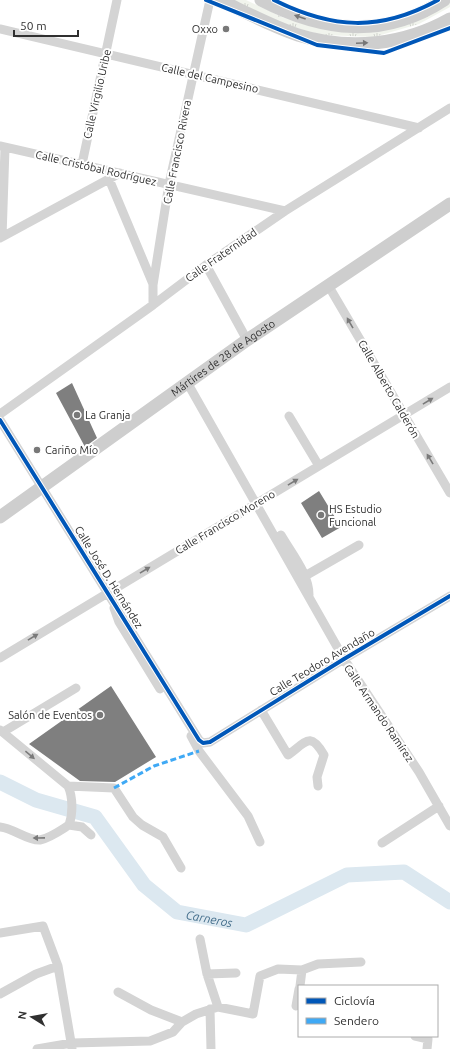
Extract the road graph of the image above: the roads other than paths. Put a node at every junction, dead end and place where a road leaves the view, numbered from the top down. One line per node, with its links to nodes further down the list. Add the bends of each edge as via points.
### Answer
1 (117, 0): 8 (street, Calle Virgilio Uribe)
2 (210, 0): 9 (street, Calle Francisco Rivera)
3 (220, 0): 6 (main road, one-way to 6, via 298,35 352,44 406,39 434,28)
4 (261, 0): 5 (main road, one-way to 4, via 396,23 373,27 350,27 302,18)
5 (444, 0)
6 (450, 18)
7 (0, 28): 8 (street, Calle del Campesino)
8 (106, 54): 9 (street, Calle del Campesino); 13 (street, Calle Virgilio Uribe)
9 (193, 75): 11 (street, Calle del Campesino); 16 (street, Calle Francisco Rivera)
10 (450, 108): 11 (street, Calle Fraternidad)
11 (419, 128): 18 (street, Calle Fraternidad)
12 (3, 147): 13 (street, Calle Cristóbal Rodríguez); 19 (street)
13 (82, 164): 14 (street, Calle Cristóbal Rodríguez)
14 (120, 173): 15 (street); 16 (street, Calle Cristóbal Rodríguez)
15 (109, 179): 19 (street); 21 (street)
16 (170, 184): 18 (street, Calle Cristóbal Rodríguez); 21 (street, Calle Francisco Rivera)
17 (450, 204): 22 (main road, Mártires de 28 de Agosto)
18 (285, 211): 20 (street, Calle Fraternidad)
19 (1, 238)
20 (206, 265): 23 (street, Calle Fraternidad); 24 (street)
21 (154, 285): 23 (street, Calle Francisco Rivera)
22 (328, 285): 24 (main road, Mártires de 28 de Agosto); 28 (street, Calle Alberto Calderón, one-way to 22)
23 (153, 306): 27 (street, Calle Fraternidad)
24 (247, 340): 25 (main road, Mártires de 28 de Agosto)
25 (188, 384): 32 (main road, Mártires de 28 de Agosto); 34 (street, Calle Armando Ramírez)
26 (450, 387): 28 (street, Calle Francisco Moreno, one-way to 26)
27 (0, 414)
28 (403, 415): 31 (street, Calle Francisco Moreno); 33 (street, Calle Alberto Calderón, one-way to 28)
29 (289, 416): 31 (street)
30 (0, 420): 32 (street, Calle José D. Hernández)
31 (319, 466): 34 (street, Calle Francisco Moreno, one-way to 31)
32 (43, 487): 35 (main road, Mártires de 28 de Agosto); 39 (street, Calle José D. Hernández)
33 (450, 493)
34 (256, 504): 36 (street, Calle Armando Ramírez); 39 (street, Calle Francisco Moreno, one-way to 34)
35 (0, 517)
36 (268, 524): 38 (street, Calle Armando Ramírez, via 278,530); 41 (street, Calle Armando Ramírez)
37 (359, 545): 38 (street)
38 (305, 576): 41 (street, Calle Armando Ramírez, via 309,585)
39 (108, 592): 42 (street, Calle Francisco Moreno, one-way to 39); 45 (street, Calle José D. Hernández, via 119,622); 46 (street, Calle José D. Hernández)
40 (450, 596): 43 (street, Calle Teodoro Avendaño)
41 (309, 599): 43 (street, Calle Armando Ramírez)
42 (0, 658)
43 (344, 659): 47 (street, Calle Teodoro Avendaño); 52 (street, Calle Armando Ramírez, via 419,772)
44 (76, 688): 48 (street)
45 (160, 689)
46 (181, 709): 49 (street, Calle José D. Hernández); 57 (street, Calle José D. Hernández, via 182,719 199,751 248,816)
47 (261, 710): 49 (street, Calle Teodoro Avendaño, via 210,742); 51 (street, via 288,755 307,741 317,742 324,754 317,777)
48 (2, 731): 50 (street, one-way to 50)
49 (203, 743)
50 (68, 786): 53 (street, via 71,796); 59 (street, via 114,788 133,817 163,837)
51 (318, 786)
52 (438, 806): 54 (street, Calle Armando Ramírez); 58 (street)
53 (70, 823): 55 (street, one-way to 55, via 40,840); 56 (street, via 82,827)
54 (450, 826)
55 (0, 827)
56 (91, 835)
57 (260, 842)
58 (382, 843)
59 (181, 868)
60 (0, 933): 63 (street, via 44,926)
61 (200, 939): 66 (street)
62 (360, 962): 64 (street, via 318,964)
63 (58, 966): 69 (street, via 36,974); 75 (street)
64 (302, 970): 67 (street); 72 (street, via 278,969 260,976 253,1014)
65 (236, 973): 66 (street)
66 (207, 974): 72 (street)
67 (300, 985)
68 (118, 992): 73 (street, via 151,1010)
69 (0, 994)
70 (298, 995): 71 (street)
71 (296, 1006)
72 (214, 1008): 73 (street); 77 (street)
73 (182, 1022): 75 (street, via 173,1032 150,1041)
74 (419, 1037): 78 (street, via 428,1039)
75 (72, 1046): 76 (street)
76 (36, 1049)
77 (211, 1049)
78 (427, 1049)

